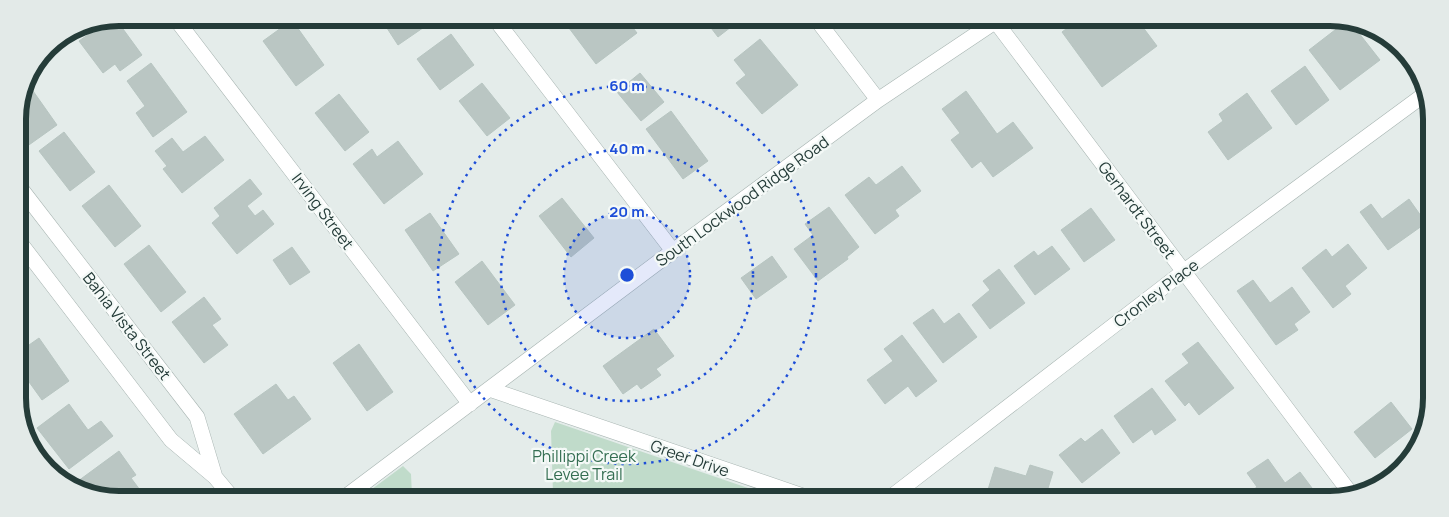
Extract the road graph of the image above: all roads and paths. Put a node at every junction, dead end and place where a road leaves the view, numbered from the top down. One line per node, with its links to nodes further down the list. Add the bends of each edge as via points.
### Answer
1 (181, 26): 13 (street, Irving Street)
2 (500, 26): 10 (street)
3 (822, 26): 7 (street)
4 (989, 26): 7 (street, South Lockwood Ridge Road)
5 (1000, 26): 11 (street, Gerhardt Street)
6 (1420, 98): 11 (street, Cronley Place)
7 (878, 100): 10 (street, South Lockwood Ridge Road)
8 (26, 195): 14 (street, Bahia Vista Street, via 197,417)
9 (26, 250): 14 (street, Bahia Vista Street, via 171,440)
10 (673, 251): 12 (street, South Lockwood Ridge Road)
11 (1184, 272): 15 (street, Gerhardt Street); 19 (street, Cronley Place)
12 (488, 390): 13 (street, South Lockwood Ridge Road); 18 (street, Greer Drive)
13 (470, 404): 17 (street, South Lockwood Ridge Road)
14 (215, 477): 16 (street, Bahia Vista Street)
15 (1347, 489)
16 (227, 491)
17 (353, 491)
18 (788, 491)
19 (900, 491)

